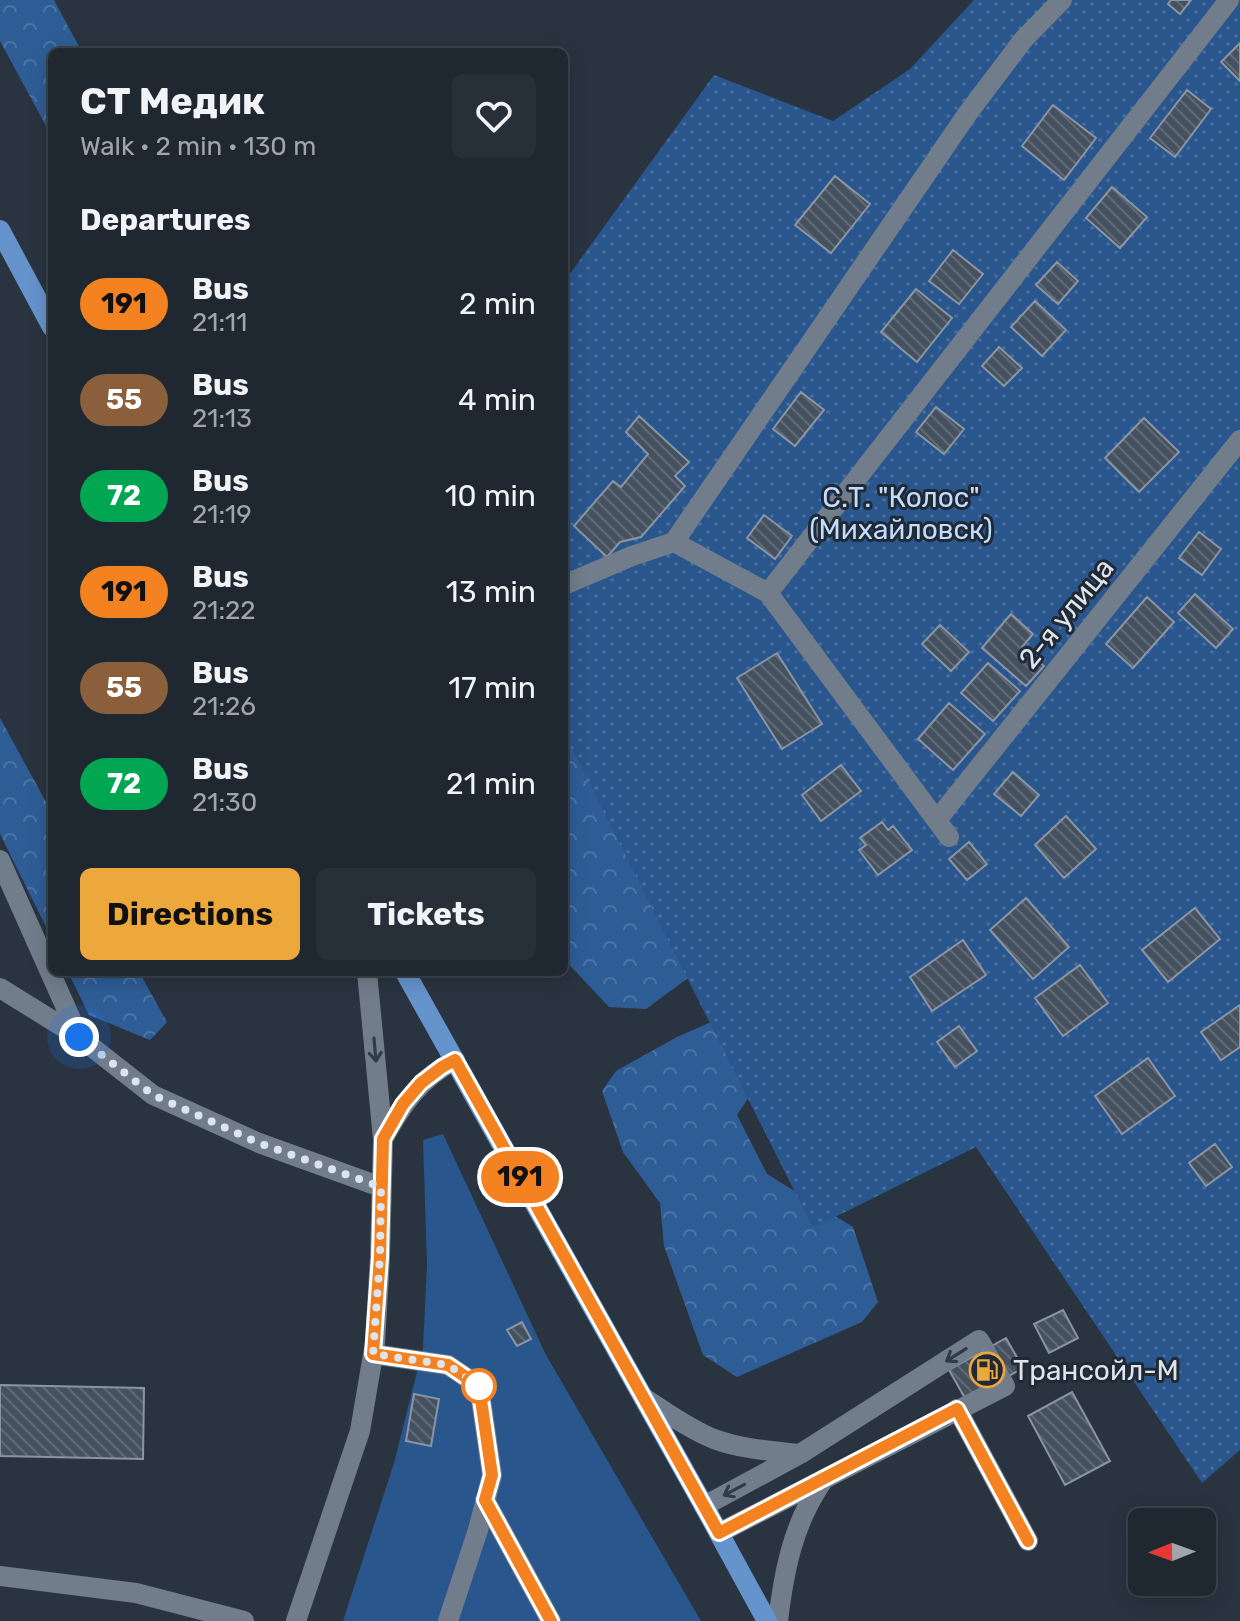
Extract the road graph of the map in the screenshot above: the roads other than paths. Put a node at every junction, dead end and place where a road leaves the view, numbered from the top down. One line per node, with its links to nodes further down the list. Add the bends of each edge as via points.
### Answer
1 (1062, 0): 6 (street, via 1023,40 968,113)
2 (1229, 0): 8 (street)
3 (0, 230): 4 (main road)
4 (48, 320)
5 (1240, 440): 9 (street, 2-я улица)
6 (674, 542): 7 (street); 8 (street)
7 (568, 583)
8 (768, 593): 9 (street)
9 (937, 820): 10 (street)
10 (949, 837)
11 (0, 860): 12 (street)
12 (48, 968)
13 (52, 976): 17 (street)
14 (367, 976): 19 (street, one-way to 19)
15 (407, 976): 18 (main road)
16 (0, 988): 17 (street)
17 (79, 1037): 20 (street, via 153,1095 259,1143)
18 (455, 1060): 19 (street, via 421,1083); 22 (main road)
19 (383, 1139): 20 (street)
20 (381, 1187): 21 (street)
21 (373, 1354): 26 (street, via 448,1365 479,1386 492,1475); 32 (street, via 360,1431)
22 (644, 1398): 24 (street, via 713,1438 754,1450); 27 (main road)
23 (957, 1409): 24 (street, one-way to 24, via 1005,1386 979,1340); 25 (street); 29 (street)
24 (800, 1454): 27 (street, one-way to 27)
25 (825, 1478): 28 (street); 36 (street, via 809,1501 791,1546)
26 (485, 1500): 33 (street); 34 (street)
27 (704, 1506): 28 (main road)
28 (719, 1533): 35 (main road)
29 (1028, 1541)
30 (0, 1576): 31 (street, via 136,1593)
31 (244, 1621)
32 (296, 1621)
33 (448, 1621)
34 (551, 1621)
35 (767, 1621)
36 (778, 1621)

